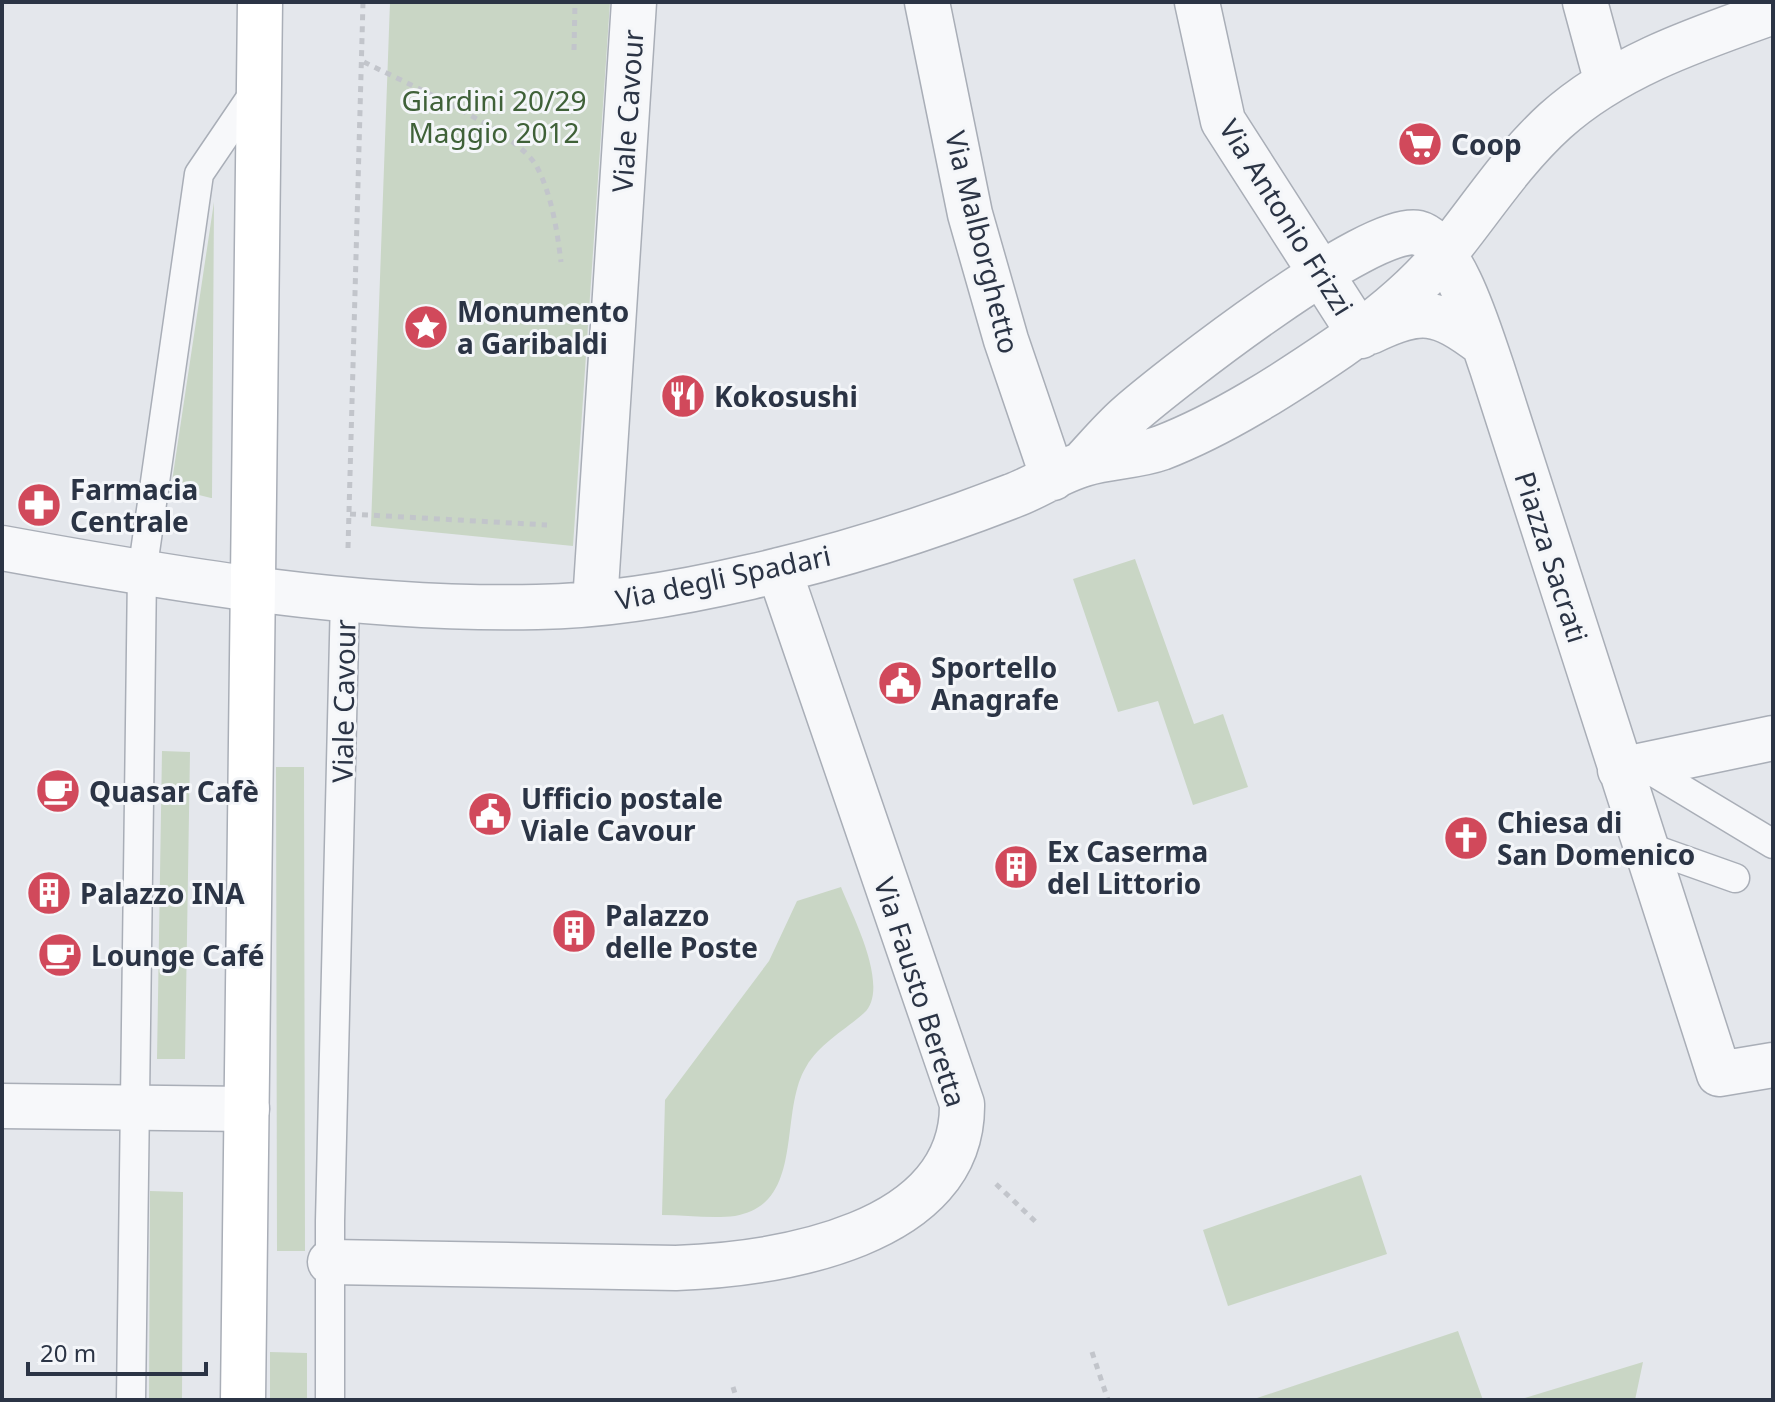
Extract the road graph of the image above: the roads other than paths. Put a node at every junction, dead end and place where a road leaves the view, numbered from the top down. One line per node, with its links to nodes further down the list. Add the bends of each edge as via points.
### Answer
1 (260, 2): 8 (street)
2 (634, 2): 19 (street, Viale Cavour)
3 (927, 2): 13 (street, Via Malborghetto, via 970,214 1006,340)
4 (1197, 2): 10 (street, Via Antonio Frizzi, via 1223,121)
5 (1585, 2): 7 (street)
6 (1773, 12): 7 (street, Via degli Spadari, via 1681,46)
7 (1607, 83): 9 (street, Via degli Spadari, via 1555,121 1507,170)
8 (259, 85): 16 (lane, via 199,174); 17 (street)
9 (1443, 256): 10 (street, Via degli Spadari, via 1420,233 1410,233 1371,245); 11 (street, Via degli Spadari); 12 (street, Piazza Sacrati)
10 (1319, 275): 11 (street, Via Antonio Frizzi); 13 (street, Via degli Spadari, via 1127,417)
11 (1353, 338): 12 (street, via 1398,318 1439,315); 13 (street, Via degli Spadari, via 1206,428 1155,450)
12 (1483, 344): 21 (street, Piazza Sacrati)
13 (1068, 471): 15 (street, Via degli Spadari, via 918,531)
14 (2, 548): 16 (street, Via degli Spadari)
15 (779, 570): 19 (street, Via degli Spadari, via 668,594); 29 (street, Via Fausto Beretta, via 962,1104 962,1132 936,1183 912,1207 883,1224 835,1242 723,1265)
16 (142, 573): 17 (street, Via degli Spadari); 27 (lane)
17 (253, 589): 18 (street, Via degli Spadari); 28 (street)
18 (345, 597): 19 (street, Via degli Spadari, via 476,607); 29 (lane, Viale Cavour)
19 (595, 603)
20 (1773, 738): 21 (street)
21 (1631, 768): 22 (lane); 23 (street, Piazza Sacrati)
22 (1773, 844)
23 (1645, 846): 24 (lane); 25 (street, Piazza Sacrati, via 1719,1074)
24 (1735, 878)
25 (1773, 1065)
26 (2, 1106): 27 (street)
27 (134, 1107): 28 (street); 30 (lane)
28 (247, 1109): 31 (street)
29 (330, 1262): 32 (lane, Viale Cavour)
30 (131, 1400)
31 (243, 1400)
32 (330, 1400)

